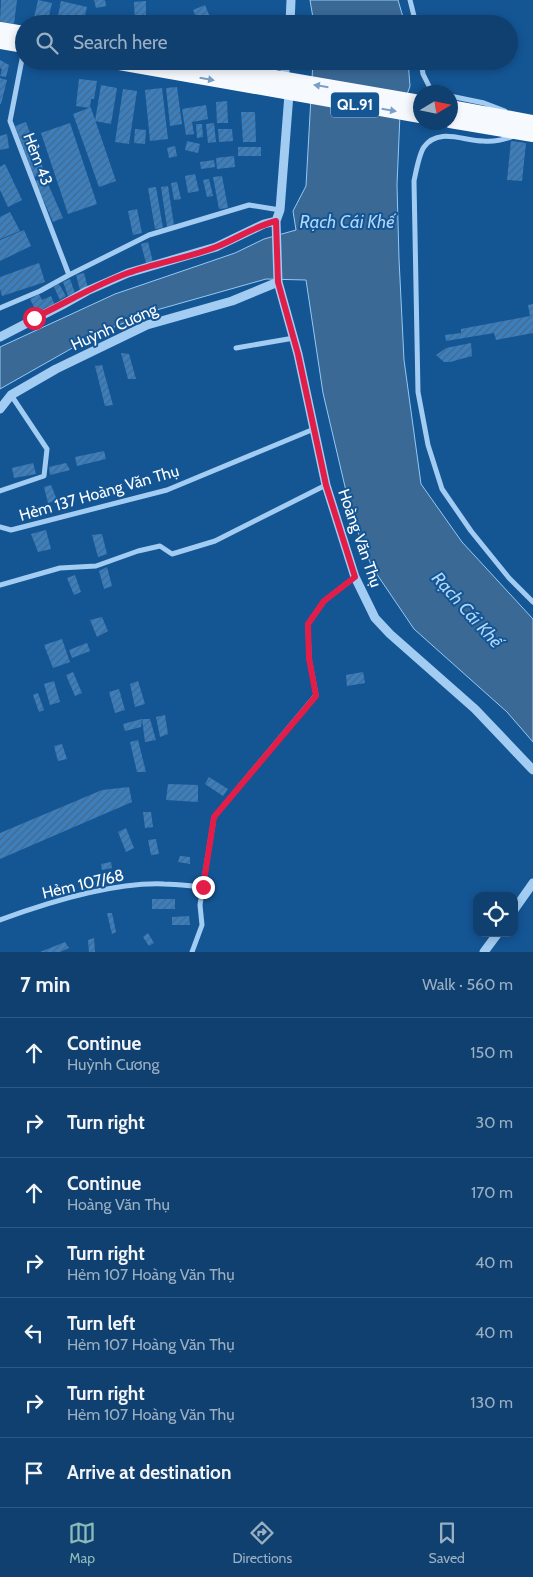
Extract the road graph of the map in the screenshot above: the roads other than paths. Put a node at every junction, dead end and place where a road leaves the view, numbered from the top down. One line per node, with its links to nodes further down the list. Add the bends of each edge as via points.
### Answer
1 (291, 0): 3 (street)
2 (410, 0): 4 (street)
3 (290, 15)
4 (414, 15)
5 (0, 29): 6 (highway)
6 (15, 32)
7 (0, 42): 8 (highway)
8 (15, 46)
9 (20, 70): 28 (street, Hẻm 43, via 10,121)
10 (157, 70): 16 (highway, QL.91, one-way to 16)
11 (231, 70): 14 (highway, QL.91)
12 (288, 70): 14 (street)
13 (422, 70): 15 (street)
14 (291, 81): 18 (highway, QL.91, one-way to 14)
15 (428, 85)
16 (289, 94): 20 (highway, QL.91, one-way to 20); 26 (street)
17 (458, 98): 21 (street, via 491,105)
18 (413, 101)
19 (458, 111): 22 (highway)
20 (413, 115)
21 (518, 119): 22 (highway); 24 (highway)
22 (486, 120): 23 (highway); 25 (highway)
23 (458, 121)
24 (533, 122)
25 (527, 134): 42 (street, via 482,142 448,136 434,138 423,148 414,181 418,392 428,445 442,488 508,578)
26 (280, 210): 27 (street); 28 (street, via 249,205 149,235)
27 (276, 221): 29 (street, Hoàng Văn Thụ); 31 (street, via 216,247 128,273)
28 (69, 275): 30 (street)
29 (278, 282): 32 (street, Hoàng Văn Thụ); 34 (street, Huỳnh Cương, via 232,301 147,325 56,369)
30 (0, 308)
31 (0, 337)
32 (294, 338): 33 (street); 36 (street, Hoàng Văn Thụ)
33 (236, 348)
34 (11, 395): 35 (street, Huỳnh Cương); 38 (street, via 47,449 44,476)
35 (0, 409)
36 (315, 429): 37 (street, Hoàng Văn Thụ); 39 (street, Hẻm 137 Hoàng Văn Thụ, via 167,490 11,530)
37 (326, 485): 40 (street, Hoàng Văn Thụ); 41 (street, via 215,541 172,554 160,546 96,566 60,568)
38 (0, 491)
39 (0, 527)
40 (355, 577): 43 (street, Hoàng Văn Thụ, via 375,618 475,709); 45 (street, via 324,601 308,624 309,658 316,696 214,817)
41 (0, 585)
42 (533, 602)
43 (533, 770)
44 (533, 883): 46 (street)
45 (203, 887): 47 (street, Hẻm 107/68, via 163,884 117,887 53,902); 49 (street, via 200,905 202,925)
46 (518, 904)
47 (0, 920)
48 (495, 937): 50 (street)
49 (192, 952)
50 (484, 952)

